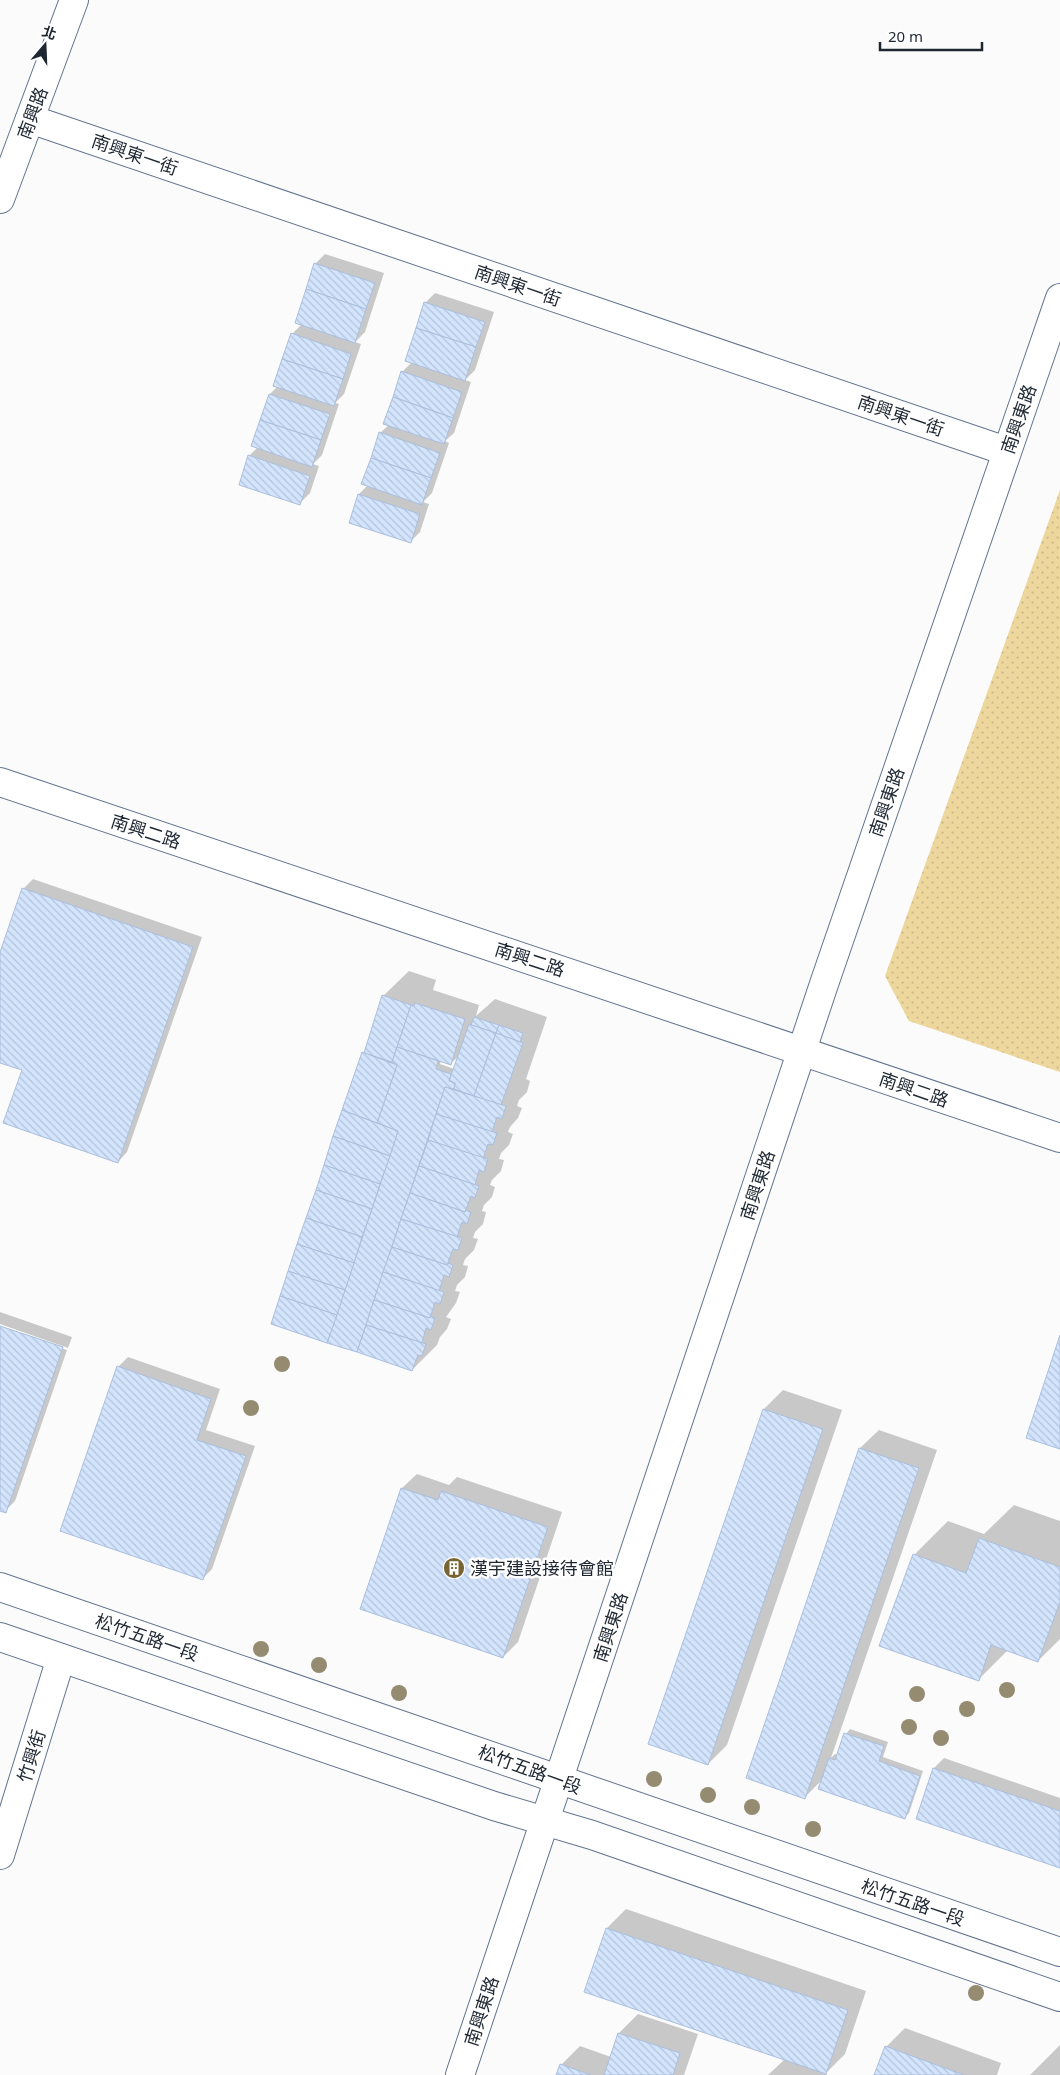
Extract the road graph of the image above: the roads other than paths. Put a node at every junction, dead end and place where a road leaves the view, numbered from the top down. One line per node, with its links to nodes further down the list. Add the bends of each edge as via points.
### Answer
1 (74, 0): 2 (street, 南興路)
2 (30, 119): 3 (street, 南興路); 5 (street, 南興東一街)
3 (0, 199)
4 (1060, 298): 5 (street, 南興東路)
5 (1006, 451): 7 (street, 南興東路)
6 (0, 782): 7 (street, 南興二路)
7 (802, 1050): 8 (street, 南興二路); 12 (street, 南興東路)
8 (1060, 1138)
9 (0, 1587): 12 (street, 松竹五路一段)
10 (0, 1636): 11 (street)
11 (61, 1658): 13 (street, via 494,1806); 14 (street, 竹興街)
12 (559, 1779): 13 (street, 南興東路); 15 (street, 松竹五路一段)
13 (545, 1820): 16 (street); 17 (street, 南興東路)
14 (0, 1855)
15 (1060, 1952)
16 (1060, 1997)
17 (460, 2075)

